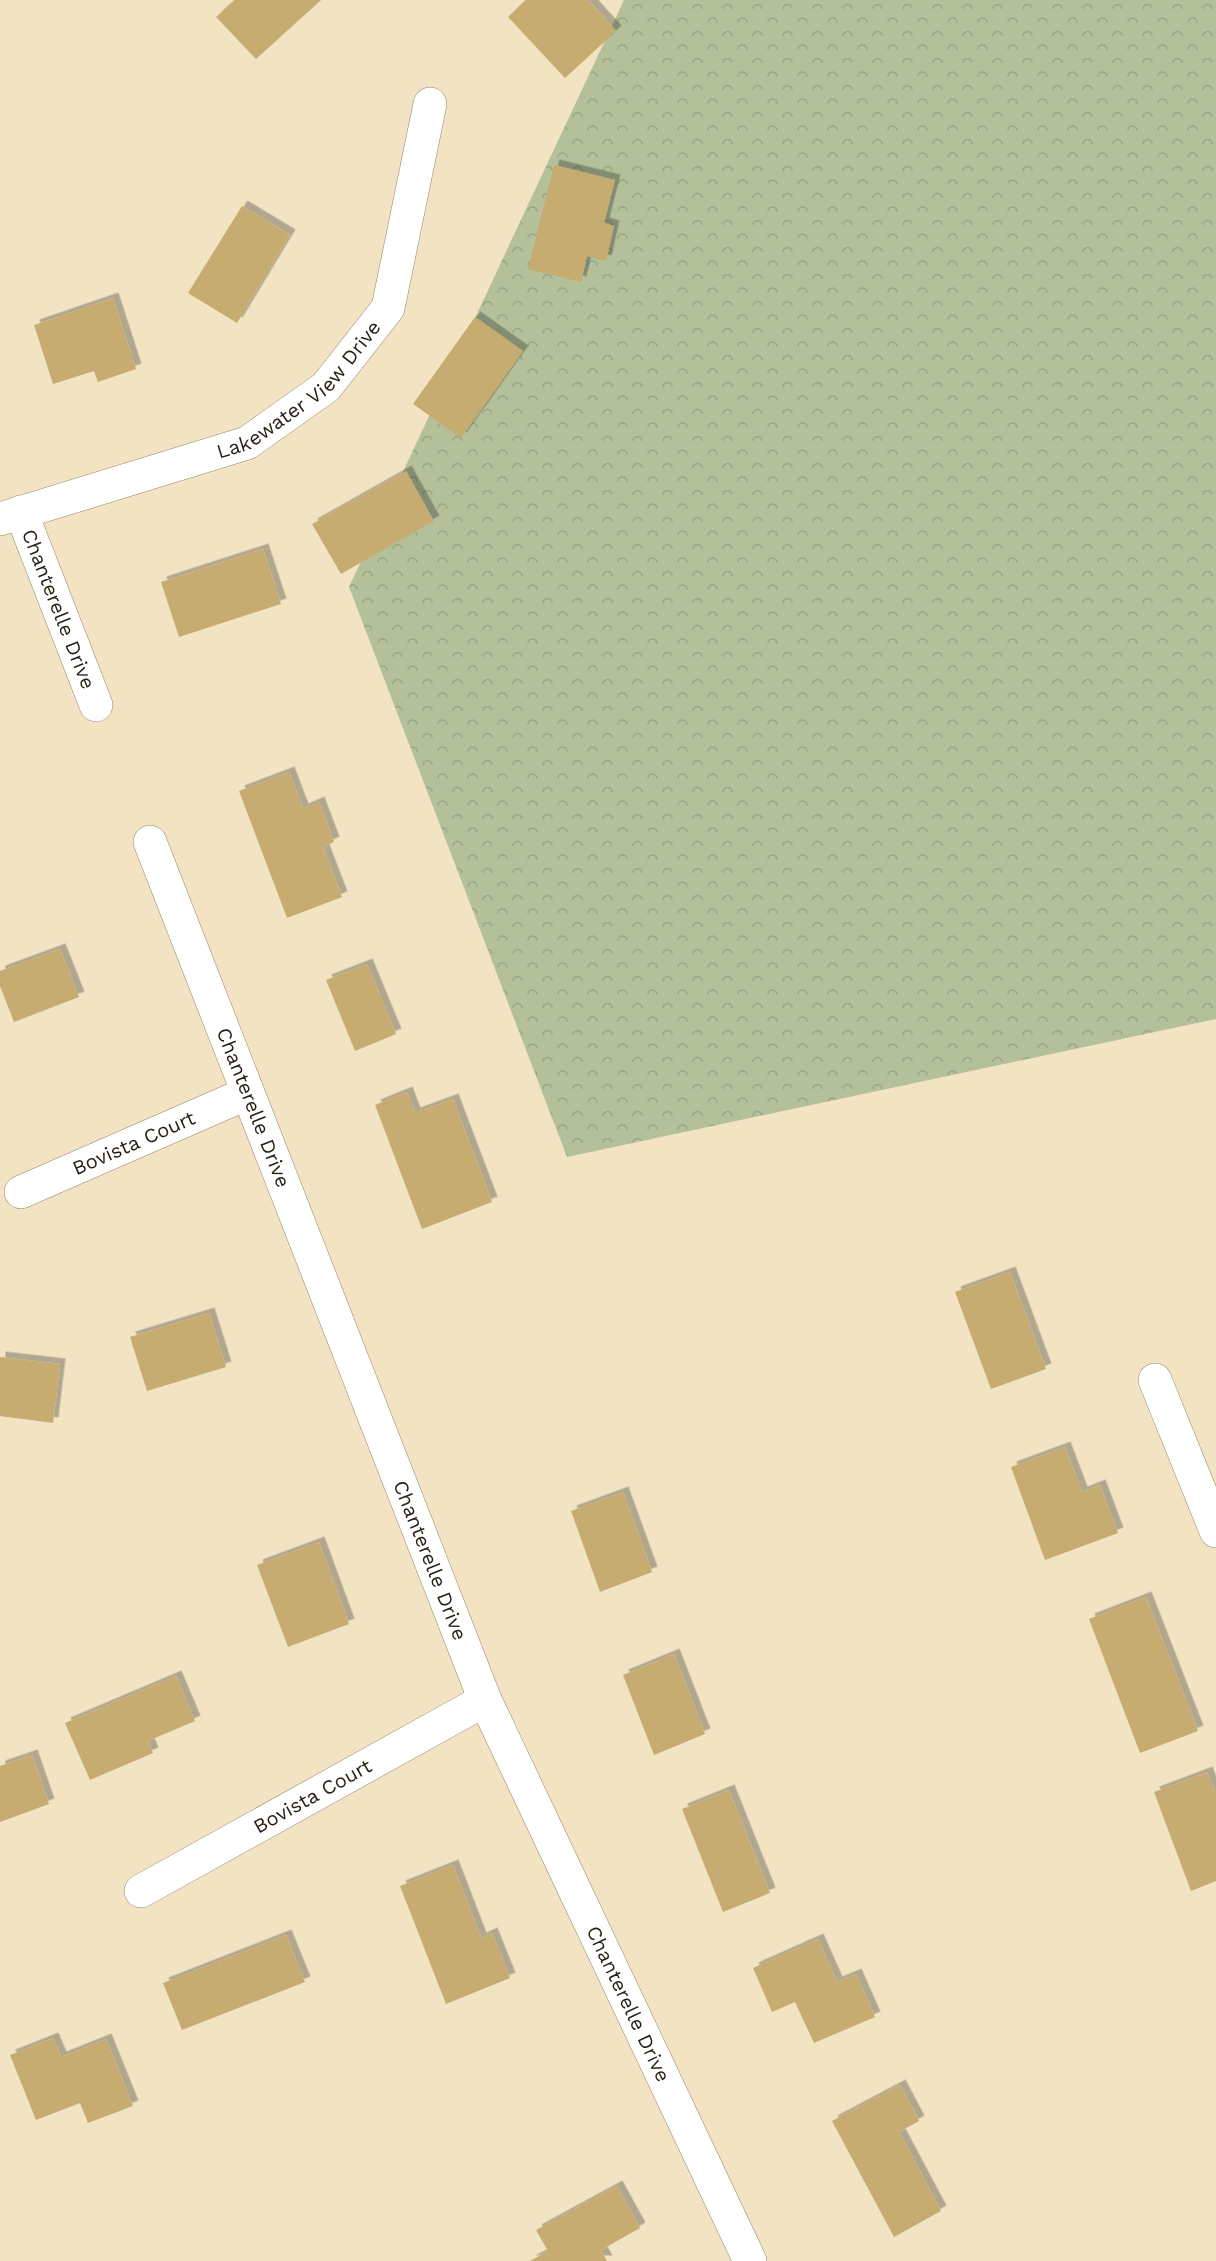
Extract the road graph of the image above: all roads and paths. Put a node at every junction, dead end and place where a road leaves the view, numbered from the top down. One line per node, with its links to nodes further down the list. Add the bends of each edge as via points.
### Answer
1 (430, 104): 2 (street, Lakewater View Drive, via 388,308 326,387 247,443)
2 (10, 515): 3 (street, Chanterelle Drive)
3 (96, 705)
4 (150, 842): 5 (street, Chanterelle Drive)
5 (248, 1092): 6 (street, Bovista Court); 9 (street, Chanterelle Drive)
6 (21, 1192)
7 (1155, 1380): 8 (street)
8 (1216, 1531)
9 (485, 1700): 10 (street, Bovista Court); 11 (street, Chanterelle Drive)
10 (141, 1891)
11 (750, 2261)

